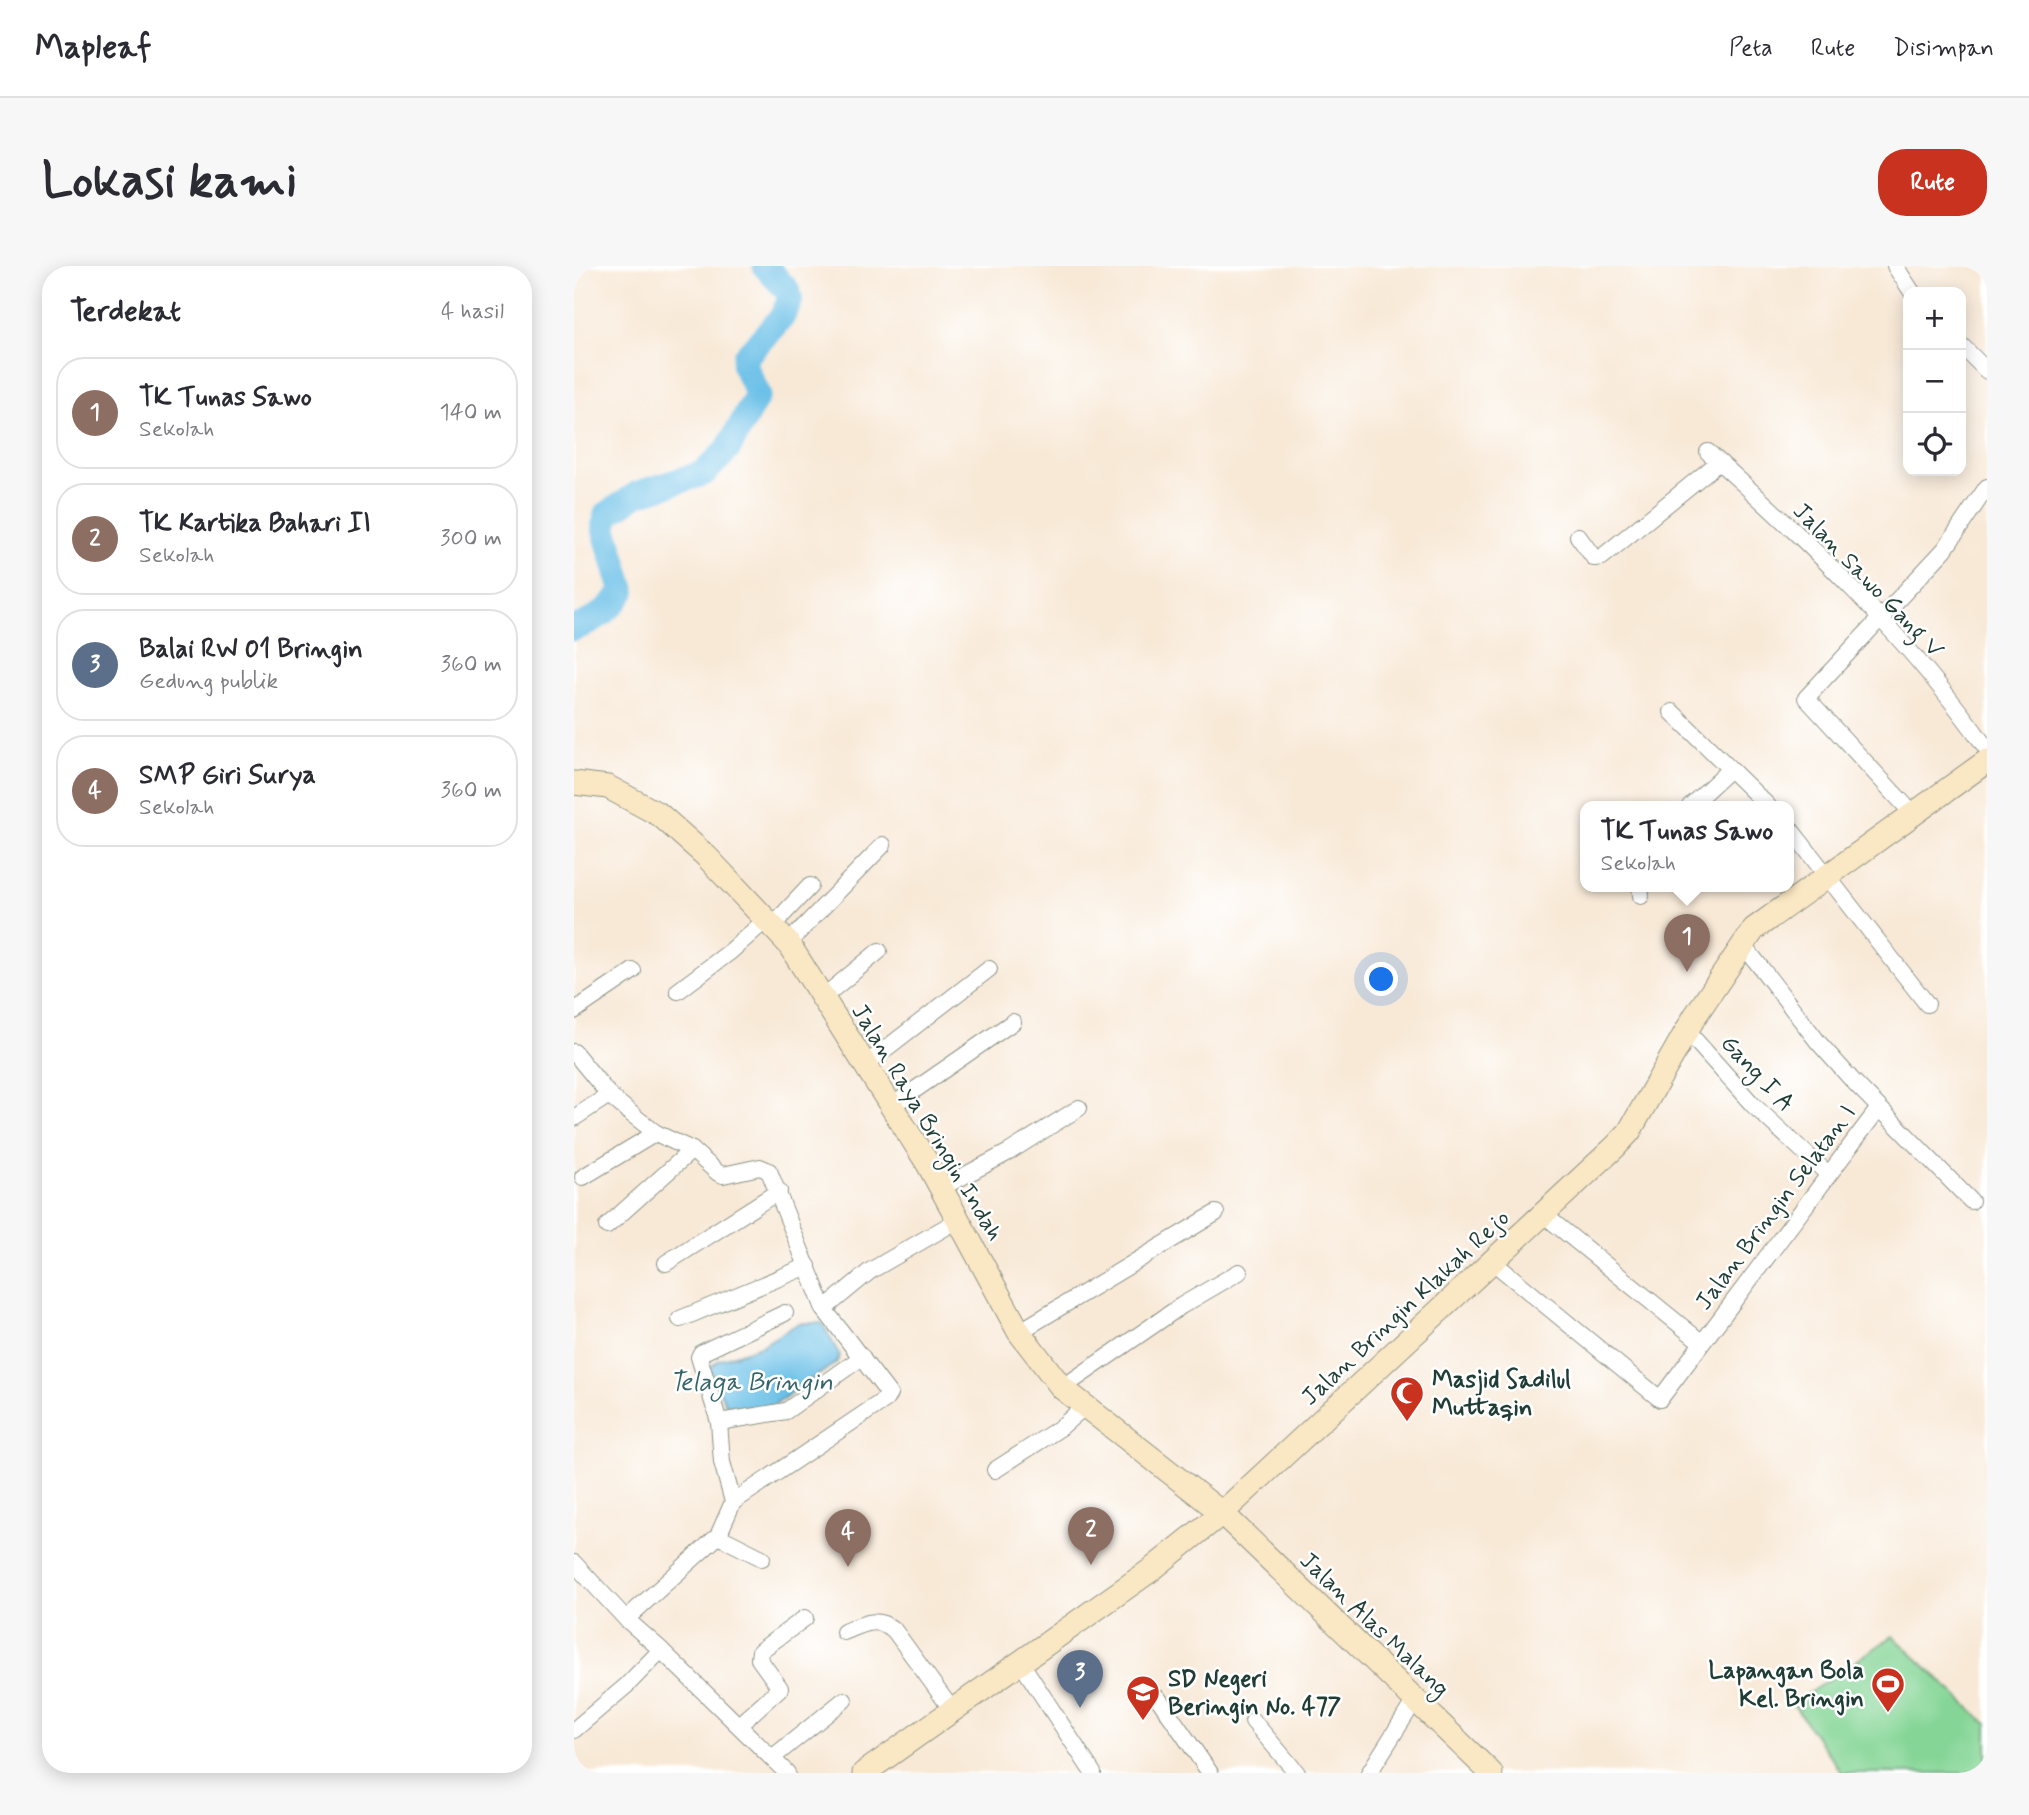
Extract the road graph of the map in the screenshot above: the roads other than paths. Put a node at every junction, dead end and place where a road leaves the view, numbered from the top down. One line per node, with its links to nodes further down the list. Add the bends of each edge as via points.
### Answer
1 (1895, 266): 2 (street)
2 (1909, 287)
3 (1966, 350): 4 (street)
4 (1987, 371)
5 (1987, 486): 7 (street, via 1945,549)
6 (1578, 536): 7 (street, Jalan Sawo Gang V, via 1594,558 1602,556 1713,457)
7 (1879, 617): 9 (street, Jalan Sawo Gang V, via 1957,706); 15 (street, via 1806,698)
8 (1672, 712): 11 (street)
9 (1987, 749)
10 (1987, 761): 15 (street, Jalan Bringin Klakah Rejo)
11 (1730, 769): 13 (street); 14 (street)
12 (574, 783): 20 (street, Jalan Raya Bringin Indah, via 608,786 660,815)
13 (1695, 801)
14 (1763, 801)
15 (1913, 814): 18 (street, Jalan Bringin Klakah Rejo)
16 (1794, 833): 18 (street)
17 (883, 845): 20 (street)
18 (1828, 875): 21 (street, Jalan Bringin Klakah Rejo, via 1754,929); 27 (street)
19 (810, 886): 20 (street)
20 (776, 929): 25 (street, via 731,951); 26 (street, Jalan Raya Bringin Indah)
21 (1742, 943): 30 (street, Jalan Bringin Klakah Rejo); 36 (street, Jalan Bringin Selatan I, via 1818,1042)
22 (879, 951): 26 (street)
23 (989, 968): 32 (street)
24 (633, 971): 28 (street)
25 (678, 991)
26 (822, 998): 32 (street, Jalan Raya Bringin Indah)
27 (1927, 1004)
28 (574, 1011)
29 (1013, 1022): 34 (street)
30 (1687, 1031): 40 (street, Gang I A, via 1754,1105); 46 (street, Jalan Bringin Klakah Rejo, via 1629,1132)
31 (574, 1052): 33 (street)
32 (866, 1063): 34 (street, Jalan Raya Bringin Indah)
33 (609, 1095): 37 (street); 38 (street)
34 (893, 1105): 42 (street, Jalan Raya Bringin Indah)
35 (1079, 1108): 42 (street, via 1009,1153)
36 (1878, 1108): 40 (street, Jalan Bringin Selatan I); 44 (street)
37 (574, 1118)
38 (656, 1133): 39 (street); 41 (street)
39 (692, 1150): 43 (street, via 723,1175 766,1169); 48 (street)
40 (1828, 1174): 57 (street, Jalan Bringin Selatan I)
41 (583, 1177)
42 (942, 1188): 47 (street, Jalan Raya Bringin Indah)
43 (779, 1191): 50 (street); 51 (street)
44 (1971, 1201)
45 (1216, 1213): 56 (street)
46 (1543, 1214): 49 (street, Jalan Bringin Klakah Rejo); 57 (street, Jalan Bringin Selatan I)
47 (958, 1220): 53 (street, via 870,1271); 56 (street, Jalan Raya Bringin Indah)
48 (607, 1226)
49 (1493, 1262): 57 (street, via 1659,1399); 64 (street, Jalan Bringin Klakah Rejo)
50 (666, 1263)
51 (808, 1266): 53 (street); 55 (street)
52 (1239, 1272): 59 (street)
53 (824, 1308): 58 (street)
54 (785, 1313): 61 (street, via 701,1353)
55 (680, 1319)
56 (1019, 1332): 59 (street, Jalan Raya Bringin Indah)
57 (1701, 1342)
58 (862, 1357): 61 (street, via 786,1411); 63 (street, via 888,1390 886,1399)
59 (1062, 1388): 60 (street, Jalan Raya Bringin Indah)
60 (1084, 1407): 62 (street); 64 (street, Jalan Raya Bringin Indah)
61 (719, 1422): 63 (street, via 722,1462)
62 (995, 1470)
63 (733, 1502): 65 (street)
64 (1222, 1513): 73 (street, Jalan Bringin Klakah Rejo); 76 (street, Jalan Alas Malang)
65 (718, 1536): 66 (street); 70 (street)
66 (762, 1558)
67 (574, 1563): 68 (street)
68 (580, 1577): 70 (street)
69 (805, 1618): 79 (street, via 760,1651 759,1659 780,1688)
70 (626, 1619): 72 (street)
71 (844, 1632): 77 (street, via 872,1620 885,1623)
72 (661, 1650): 79 (street); 80 (street)
73 (1020, 1663): 77 (street, Jalan Bringin Klakah Rejo); 82 (street)
74 (1158, 1698): 85 (street)
75 (844, 1700): 81 (street)
76 (1415, 1700): 87 (street); 88 (street, Jalan Alas Malang)
77 (952, 1710): 84 (street, Jalan Bringin Klakah Rejo)
78 (1253, 1721): 86 (street)
79 (739, 1725): 81 (street)
80 (574, 1731)
81 (772, 1758): 83 (street)
82 (1087, 1771)
83 (787, 1773)
84 (864, 1773)
85 (1210, 1773)
86 (1297, 1773)
87 (1369, 1773)
88 (1491, 1773)

